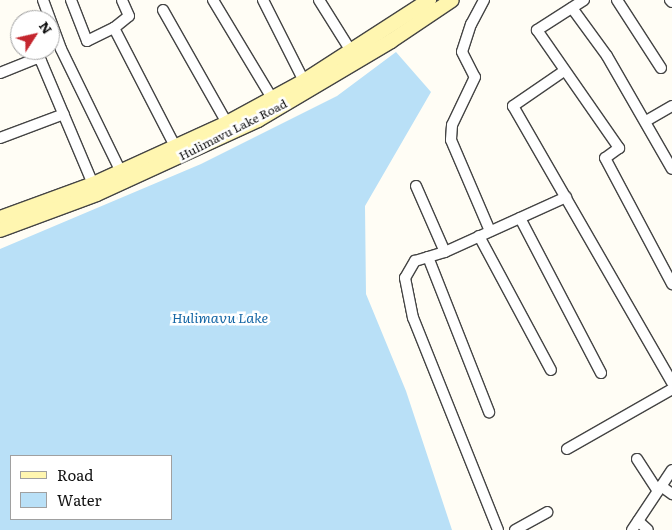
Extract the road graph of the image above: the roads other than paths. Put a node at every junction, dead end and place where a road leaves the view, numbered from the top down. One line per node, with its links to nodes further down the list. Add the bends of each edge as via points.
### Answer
1 (43, 0): 29 (street, via 61,50)
2 (71, 0): 14 (street, via 87,41)
3 (122, 0): 14 (street, via 129,16)
4 (213, 0): 20 (street)
5 (263, 0): 19 (street)
6 (319, 0): 15 (street)
7 (429, 0): 15 (main road, Hulimavu Lake Road)
8 (452, 0): 15 (main road, Hulimavu Lake Road)
9 (484, 0): 36 (street, via 471,24 462,52 474,78 452,124 451,140)
10 (584, 0): 12 (street)
11 (617, 0): 16 (street)
12 (572, 8): 17 (street, via 537,30); 23 (street, via 607,56)
13 (163, 10): 24 (street)
14 (114, 28): 26 (street)
15 (354, 56): 19 (main road, Hulimavu Lake Road); 26 (main road, Hulimavu Lake Road, via 258,120)
16 (661, 68)
17 (564, 71): 32 (street, via 513,106); 40 (street, via 619,148 605,158)
18 (0, 72): 22 (street, via 37,58)
19 (304, 82): 20 (main road, Hulimavu Lake Road)
20 (273, 100): 24 (main road, Hulimavu Lake Road)
21 (672, 106): 23 (street)
22 (64, 114): 25 (street); 30 (street)
23 (646, 121): 27 (street)
24 (227, 124): 26 (main road, Hulimavu Lake Road)
25 (0, 138)
26 (178, 153): 29 (main road, Hulimavu Lake Road); 35 (main road, Hulimavu Lake Road, via 97,194)
27 (669, 157): 28 (street)
28 (672, 169)
29 (121, 172): 30 (main road, Hulimavu Lake Road)
30 (93, 184): 33 (main road, Hulimavu Lake Road)
31 (416, 186): 38 (street)
32 (566, 197): 34 (street); 43 (street)
33 (0, 218)
34 (520, 218): 36 (street); 42 (street)
35 (0, 230)
36 (490, 231): 37 (street)
37 (479, 236): 38 (street); 41 (street)
38 (444, 252): 39 (street)
39 (428, 257): 45 (street); 54 (street, via 415,261 407,271 407,295 413,318)
40 (672, 284)
41 (551, 370)
42 (602, 373)
43 (672, 383)
44 (672, 389): 46 (street)
45 (490, 412)
46 (567, 449)
47 (637, 459): 49 (street)
48 (672, 470): 49 (street)
49 (660, 488): 50 (street); 53 (street)
50 (672, 494)
51 (547, 512): 52 (street)
52 (532, 520): 55 (street); 56 (street)
53 (635, 526): 57 (street)
54 (498, 530)
55 (515, 530)
56 (537, 530)
57 (648, 530)

